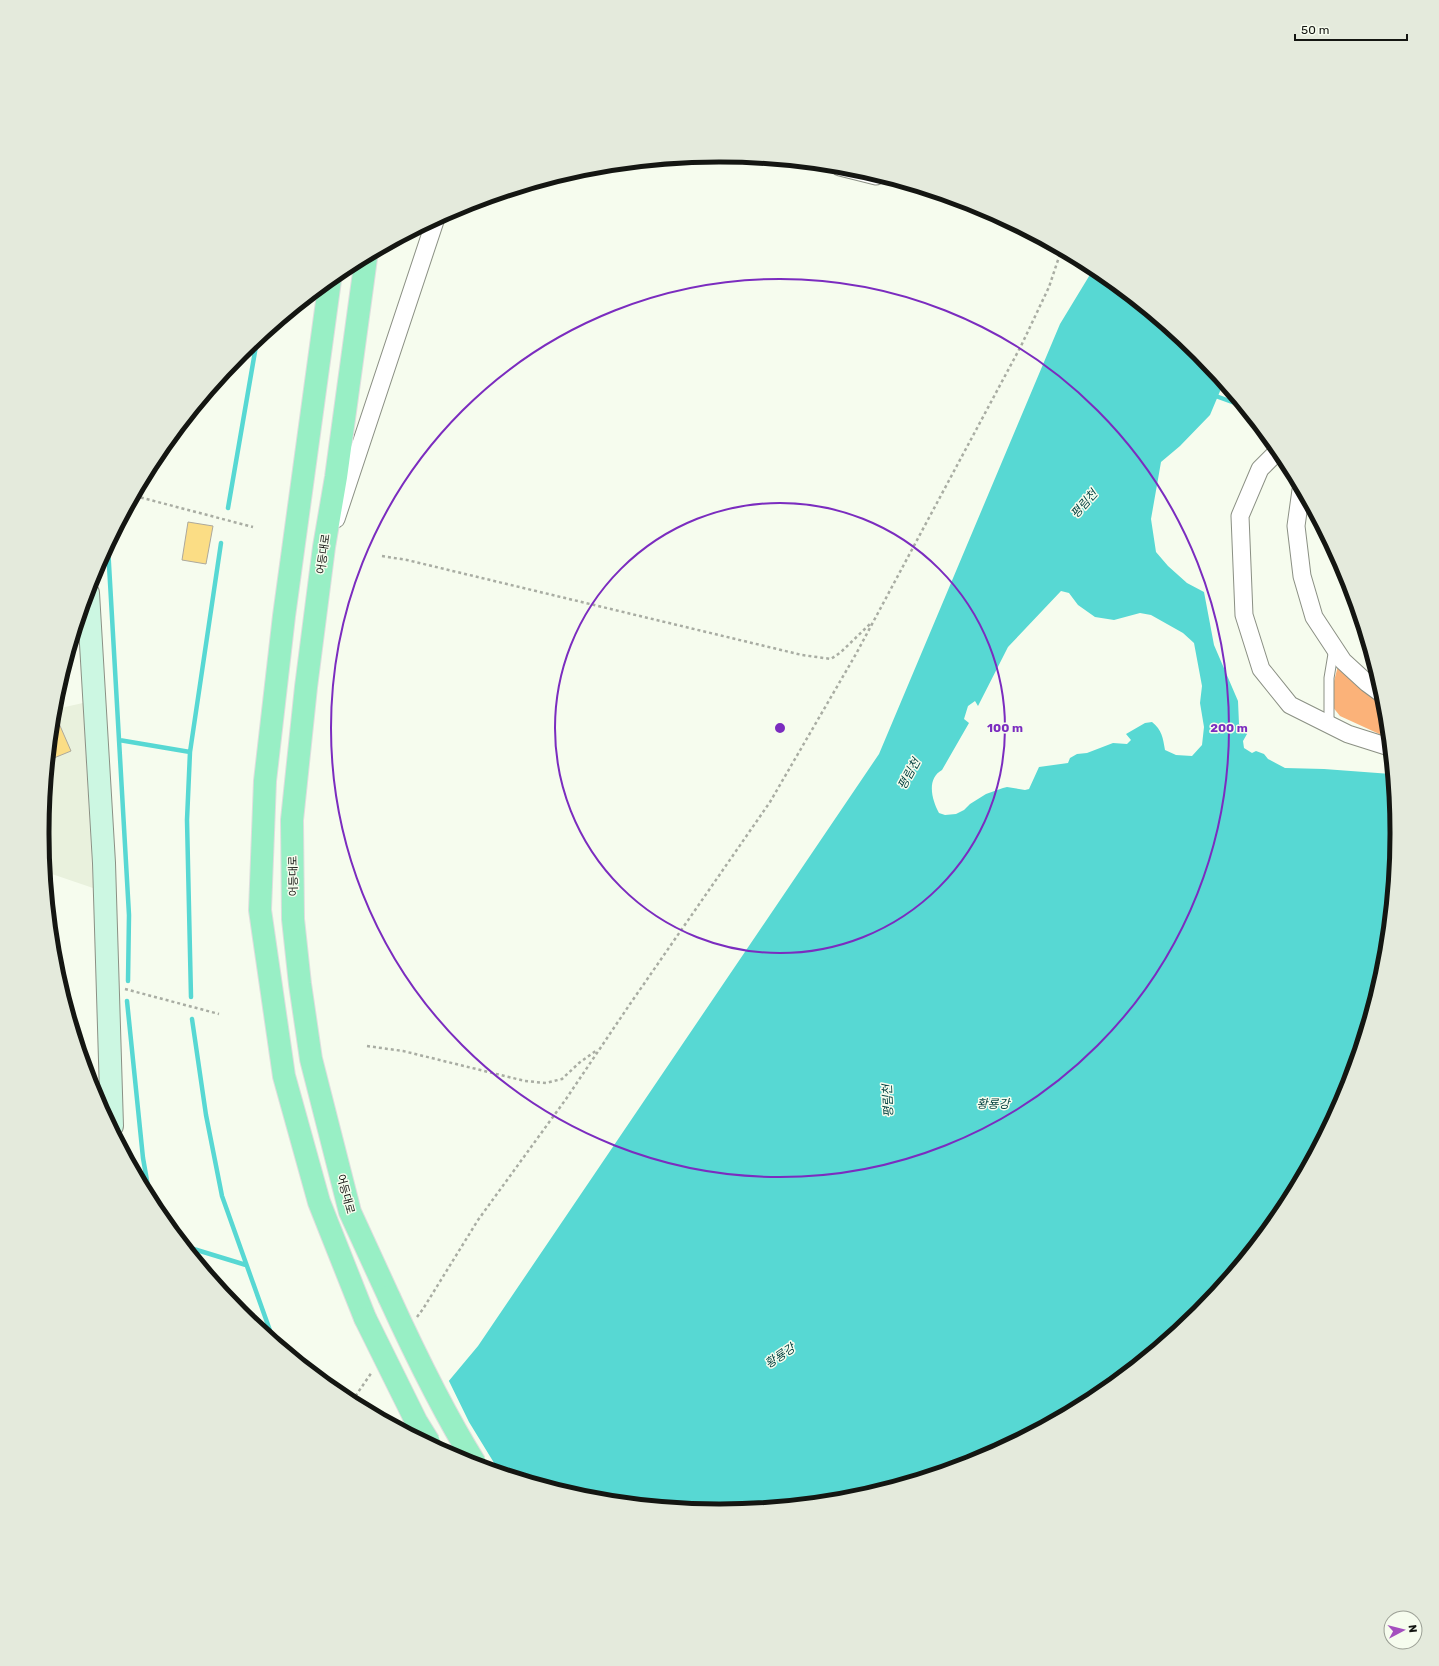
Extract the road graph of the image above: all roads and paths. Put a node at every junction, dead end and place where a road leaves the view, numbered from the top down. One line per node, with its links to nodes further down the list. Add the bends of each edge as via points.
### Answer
1 (433, 228): 10 (street)
2 (1060, 255): 12 (path, via 1049,287 1021,346)
3 (365, 264): 10 (main road, 어등대로, via 336,478)
4 (329, 288): 25 (main road, bridge, via 284,616 265,781 260,910 284,1076 319,1202 365,1318)
5 (1274, 455): 15 (street, via 1260,469 1240,516 1244,615 1261,669 1290,705)
6 (139, 497): 8 (path)
7 (1299, 497): 13 (street, via 1296,526 1302,576 1314,617)
8 (253, 527)
9 (382, 556): 12 (path, via 802,656 831,658)
10 (321, 565): 26 (main road, 어등대로, bridge, via 292,820 293,919 311,1059 350,1212 423,1370)
11 (89, 607): 17 (main road, via 103,848)
12 (872, 623): 20 (path, via 770,802)
13 (1334, 647): 14 (street, via 1344,661); 15 (lane, via 1329,678)
14 (1374, 688)
15 (1329, 724): 16 (street, via 1348,734)
16 (1384, 746)
17 (107, 985): 18 (path); 21 (main road)
18 (219, 1014)
19 (367, 1046): 20 (path, via 403,1051 524,1081 546,1083 562,1079)
20 (599, 1049): 22 (path, via 478,1220)
21 (112, 1116)
22 (414, 1321)
23 (375, 1368): 24 (path)
24 (355, 1396)
25 (424, 1435)
26 (469, 1455)

